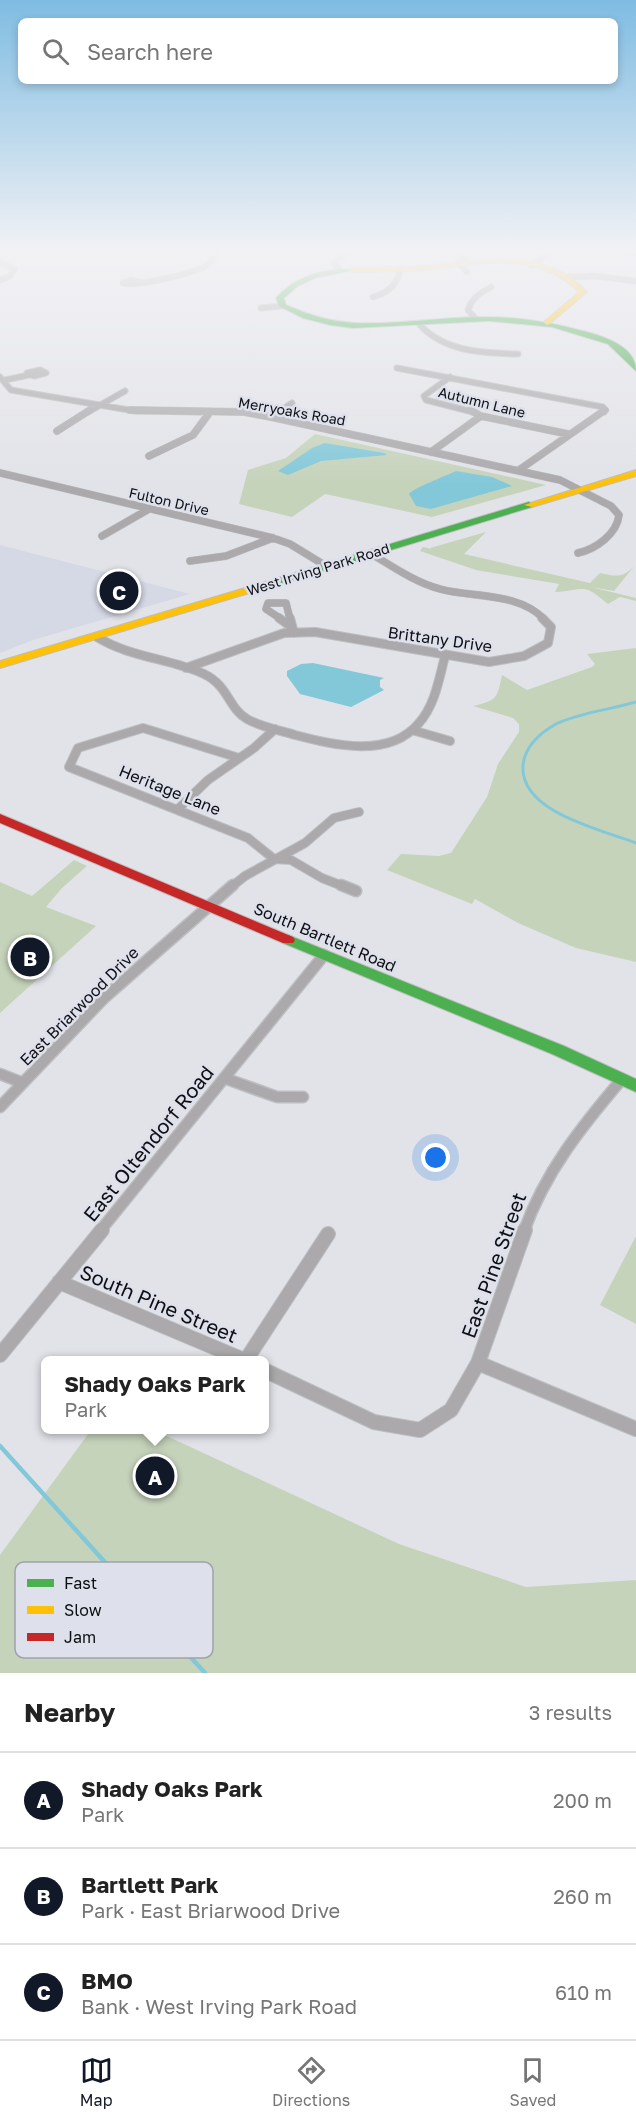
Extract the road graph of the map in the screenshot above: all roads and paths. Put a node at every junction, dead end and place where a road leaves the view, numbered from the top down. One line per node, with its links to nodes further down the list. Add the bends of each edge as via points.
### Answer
1 (422, 327): 3 (street, via 446,344)
2 (562, 327): 5 (street, via 616,346)
3 (518, 354)
4 (397, 368): 7 (street)
5 (636, 369)
6 (29, 375): 8 (street)
7 (450, 377): 13 (street, Autumn Lane, via 424,396 426,400 468,409); 16 (street, via 603,407 605,411)
8 (3, 378): 11 (street, Merryoaks Road, via 11,390)
9 (125, 391): 11 (street)
10 (292, 403): 14 (street)
11 (96, 405): 12 (street, Merryoaks Road, via 156,412); 15 (street)
12 (210, 412): 14 (street, Merryoaks Road); 18 (street, via 205,426 190,438)
13 (480, 416): 16 (street, Autumn Lane); 17 (street)
14 (271, 417): 17 (street, Merryoaks Road)
15 (57, 431)
16 (568, 434): 19 (street)
17 (431, 452): 19 (street, Merryoaks Road)
18 (149, 456)
19 (519, 470): 22 (street, Merryoaks Road, via 561,480)
20 (0, 473): 23 (street, Fulton Drive)
21 (636, 473): 22 (street, West Irving Park Road)
22 (581, 490): 26 (street, West Irving Park Road); 27 (street, Merryoaks Road, via 619,514 618,525 593,550)
23 (148, 509): 24 (street); 25 (street, Fulton Drive)
24 (102, 536)
25 (273, 538): 28 (street, via 226,556); 29 (street, Fulton Drive)
26 (370, 553): 29 (street, West Irving Park Road); 31 (street, Brittany Drive, via 440,589 513,601 537,610 551,627 548,643 524,656 489,662)
27 (578, 553)
28 (190, 561)
29 (326, 566): 30 (street, West Irving Park Road)
30 (97, 637): 32 (street, West Irving Park Road); 33 (street, via 113,649)
31 (445, 656): 33 (street, Brittany Drive, via 292,629); 35 (street, via 432,707)
32 (0, 665)
33 (186, 668): 34 (street, via 220,683 244,716)
34 (275, 729): 35 (street, via 330,744 364,746 392,741); 37 (street)
35 (412, 730): 36 (street)
36 (450, 741)
37 (239, 758): 38 (street, via 208,780); 38 (street, Heritage Lane, via 143,728 78,748 69,767)
38 (178, 809): 41 (street, Heritage Lane, via 248,838)
39 (359, 813): 41 (street, East Briarwood Drive, via 334,818 306,843)
40 (0, 818): 43 (street, South Bartlett Road)
41 (274, 859): 42 (street, via 291,860); 43 (street, East Briarwood Drive)
42 (356, 891)
43 (208, 905): 44 (street, South Bartlett Road); 48 (street, East Briarwood Drive, via 104,998)
44 (324, 955): 46 (street, East Oltendorf Road); 47 (street, South Bartlett Road)
45 (0, 1074): 48 (street)
46 (224, 1078): 50 (street, via 277,1097); 53 (street, East Oltendorf Road)
47 (622, 1079): 49 (street, South Bartlett Road); 57 (street, East Pine Street, via 573,1137 535,1200)
48 (23, 1083): 51 (street, East Briarwood Drive)
49 (636, 1086)
50 (303, 1097)
51 (0, 1107)
52 (328, 1234): 56 (street)
53 (59, 1282): 54 (street, East Oltendorf Road); 55 (street, South Pine Street)
54 (0, 1354)
55 (235, 1356)
56 (248, 1356)
57 (478, 1363): 58 (street, East Pine Street, via 452,1410 420,1430 374,1422); 59 (street)
58 (269, 1372)
59 (636, 1428)

